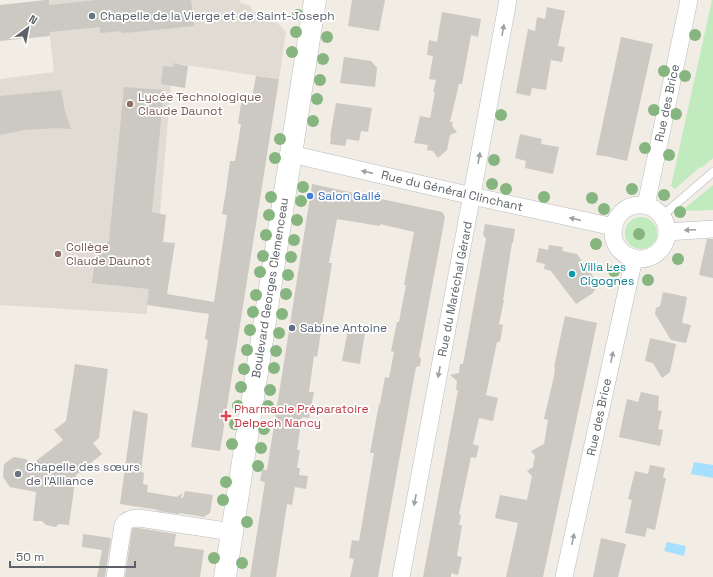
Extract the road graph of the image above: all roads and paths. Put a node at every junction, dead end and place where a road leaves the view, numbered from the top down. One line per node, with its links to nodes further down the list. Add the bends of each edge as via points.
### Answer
1 (315, 0): 4 (main road, Boulevard Georges Clemenceau)
2 (508, 0): 6 (street, Rue du Maréchal Gérard, one-way to 2)
3 (689, 0): 7 (street, Rue des Brice)
4 (291, 154): 6 (street, Rue du Général Clinchant, one-way to 4); 13 (main road, Boulevard Georges Clemenceau)
5 (713, 172): 8 (lane)
6 (472, 196): 9 (street, Rue du Général Clinchant, one-way to 6); 16 (street, Rue du Maréchal Gérard, one-way to 16)
7 (646, 205): 8 (street); 9 (street, via 631,206 625,210 620,214)
8 (662, 216): 11 (street)
9 (614, 228): 12 (street, via 614,238 618,247)
10 (713, 229): 11 (street, one-way to 11)
11 (667, 232): 12 (street, via 665,244 657,253 646,258)
12 (634, 258): 17 (street, Rue des Brice, one-way to 12)
13 (232, 532): 14 (street, via 131,518 123,525); 15 (main road, Boulevard Georges Clemenceau)
14 (115, 577)
15 (225, 577)
16 (401, 577)
17 (564, 577)

